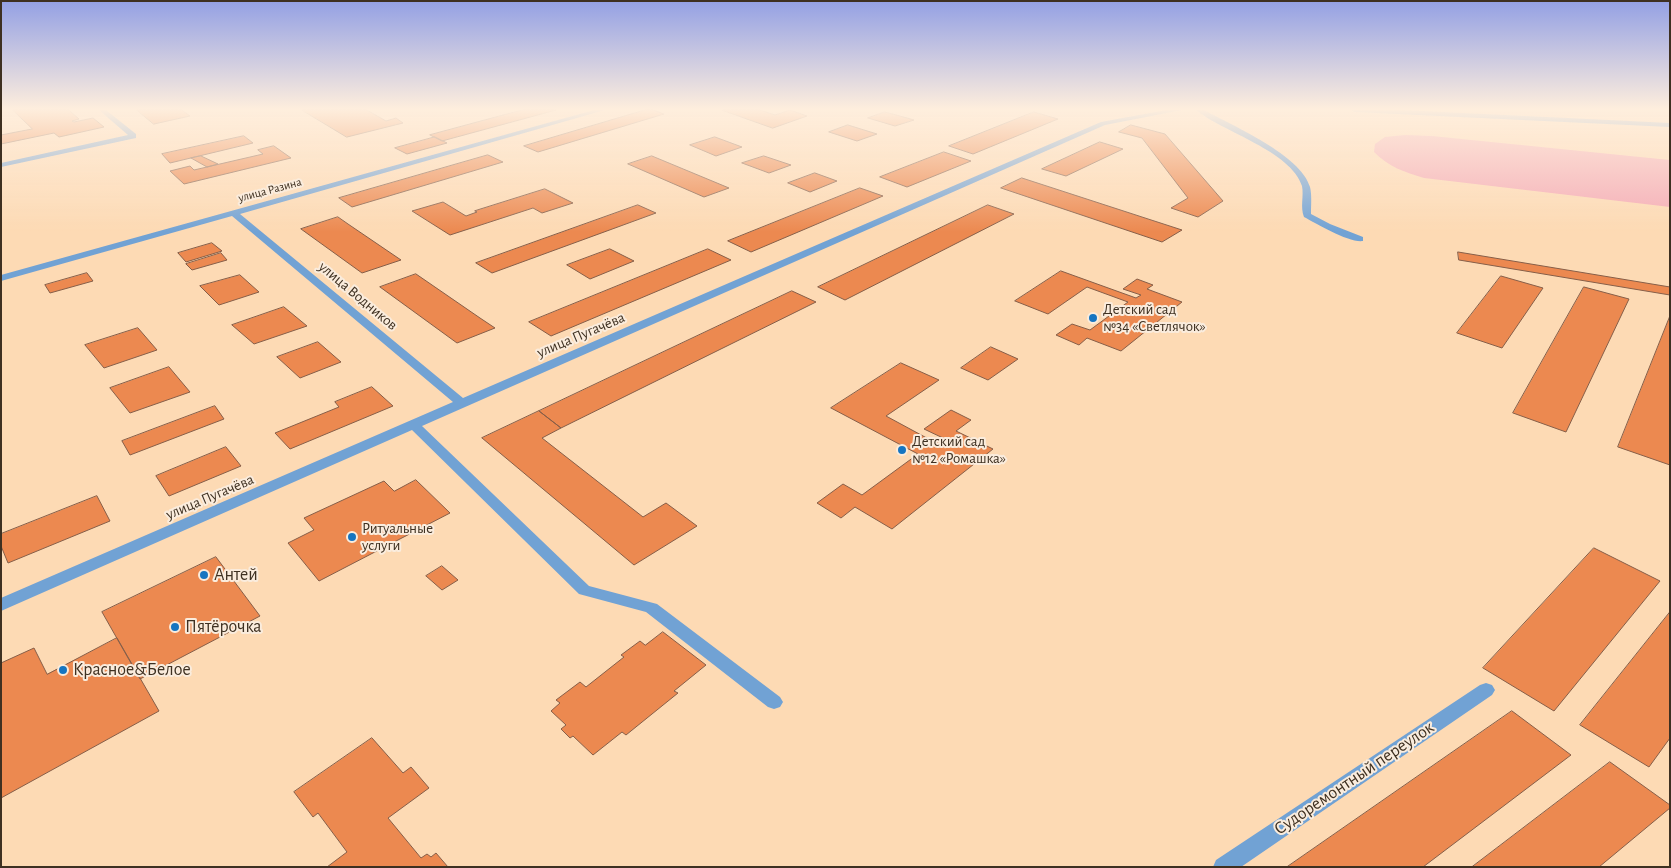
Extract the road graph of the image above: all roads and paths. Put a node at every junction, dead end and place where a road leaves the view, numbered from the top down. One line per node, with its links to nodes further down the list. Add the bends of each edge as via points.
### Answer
1 (67, 151): 5 (street)
2 (457, 151): 6 (street, улица Разина)
3 (1040, 151): 9 (street, улица Пугачёва)
4 (1272, 151): 7 (street, via 1298,171 1306,187 1307,215)
5 (1, 165)
6 (234, 213): 8 (street, улица Разина); 9 (street, улица Водников)
7 (1360, 239)
8 (1, 278)
9 (461, 404): 10 (street, улица Пугачёва)
10 (414, 425): 11 (street, улица Пугачёва); 13 (street, via 584,590 651,608)
11 (1, 605)
12 (1486, 690): 14 (street, Судоремонтный переулок)
13 (774, 702)
14 (1223, 867)

